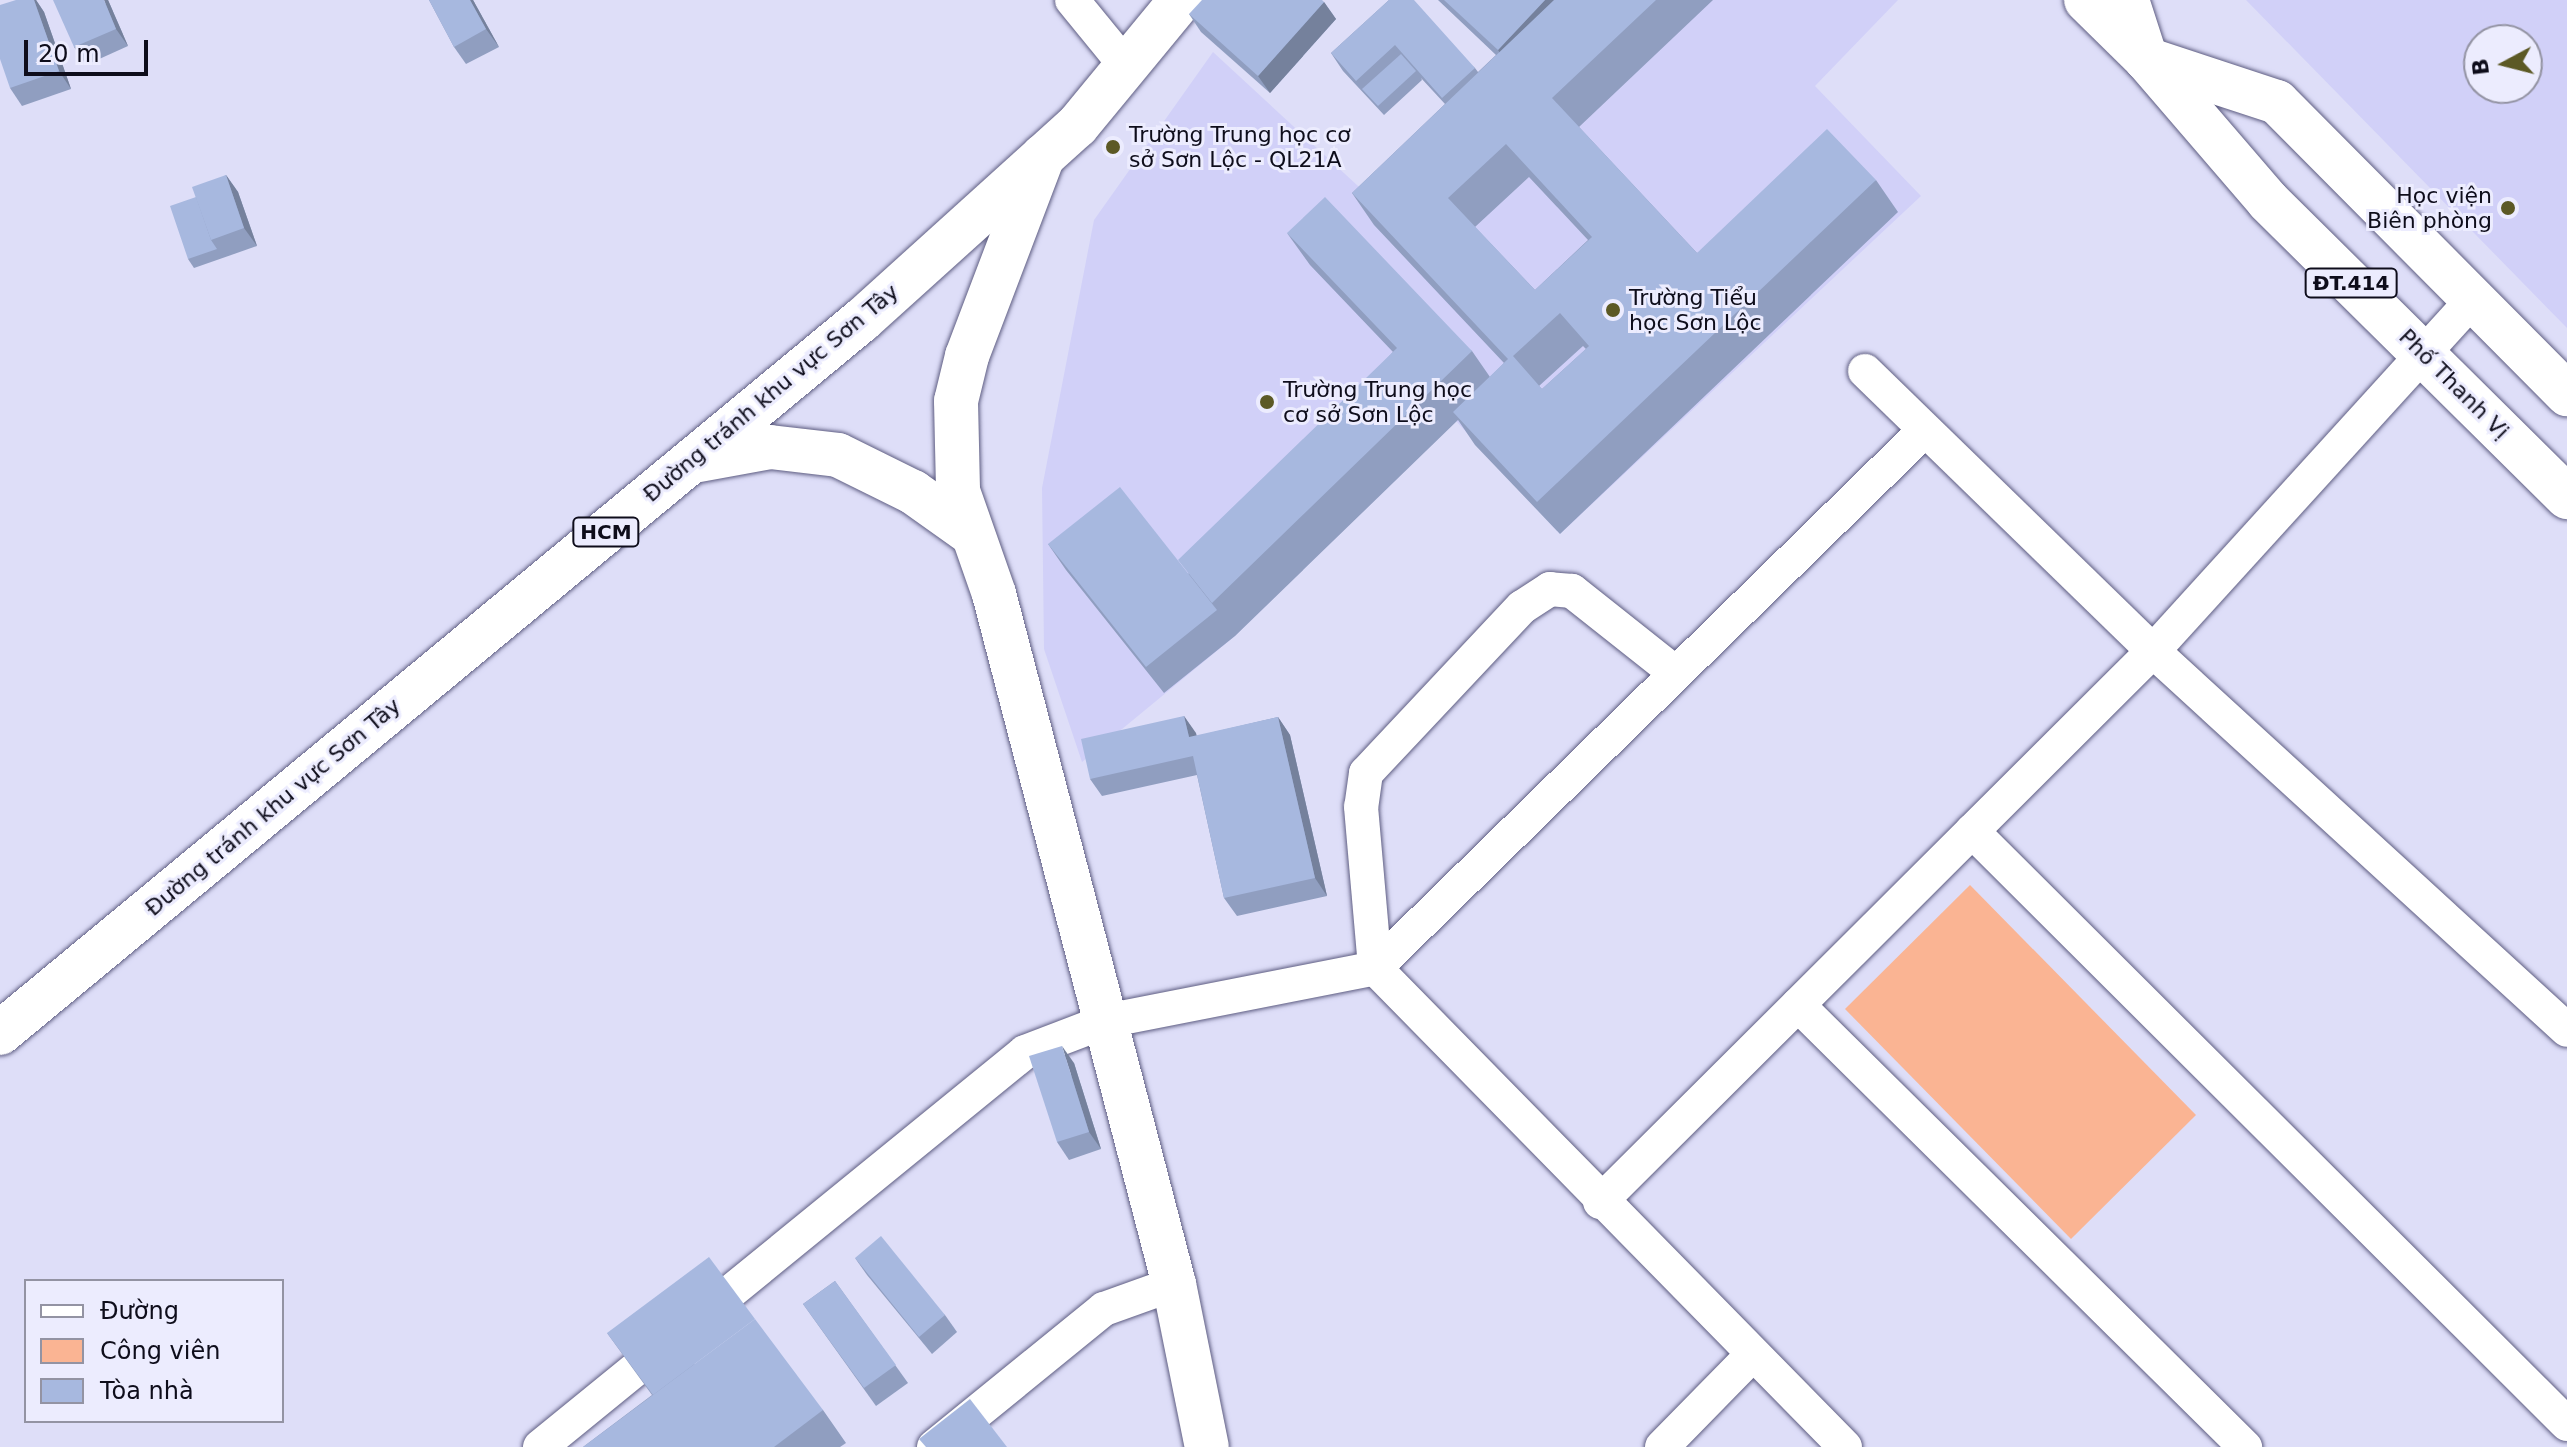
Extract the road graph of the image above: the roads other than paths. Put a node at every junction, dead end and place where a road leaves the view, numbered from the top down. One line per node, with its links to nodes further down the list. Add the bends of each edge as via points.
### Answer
1 (1072, 0): 6 (street)
2 (1181, 0): 6 (main road, Đường tránh khu vực Sơn Tây / HCM)
3 (2086, 0): 5 (main road, Phố Thanh Vị / ĐT.414)
4 (2127, 0): 5 (main road)
5 (2146, 59): 8 (main road, Phố Thanh Vị, via 2277,102); 9 (main road, Phố Thanh Vị / ĐT.414, via 2268,201)
6 (1126, 66): 7 (main road, Đường tránh khu vực Sơn Tây / HCM, via 1077,126)
7 (1043, 156): 13 (main road, Đường tránh khu vực Sơn Tây / HCM, via 862,320); 15 (main road, via 967,356 956,401 958,491)
8 (2473, 299): 9 (street); 11 (main road, Phố Thanh Vị)
9 (2423, 354): 14 (main road, Phố Thanh Vị / ĐT.414); 16 (street)
10 (1865, 371): 12 (street)
11 (2567, 394)
12 (1923, 432): 16 (street); 17 (street)
13 (693, 461): 15 (main road, via 770,447 838,455 913,492); 23 (main road, Đường tránh khu vực Sơn Tây / HCM)
14 (2567, 497)
15 (972, 534): 21 (main road, via 994,594)
16 (2153, 651): 18 (street); 22 (street)
17 (1673, 671): 19 (street); 19 (street, via 1572,591 1550,589 1522,607 1366,773 1361,807)
18 (1972, 831): 20 (street); 27 (street)
19 (1375, 968): 21 (street); 24 (street)
20 (1798, 1005): 24 (street); 33 (street)
21 (1106, 1021): 25 (main road); 28 (street, via 1025,1052)
22 (2567, 1030)
23 (0, 1033)
24 (1600, 1202): 26 (street)
25 (1174, 1284): 29 (street, via 1104,1309); 30 (main road)
26 (1752, 1355): 31 (street); 32 (street)
27 (2567, 1424)
28 (540, 1447)
29 (934, 1447)
30 (1207, 1447)
31 (1662, 1447)
32 (1845, 1447)
33 (2245, 1447)

